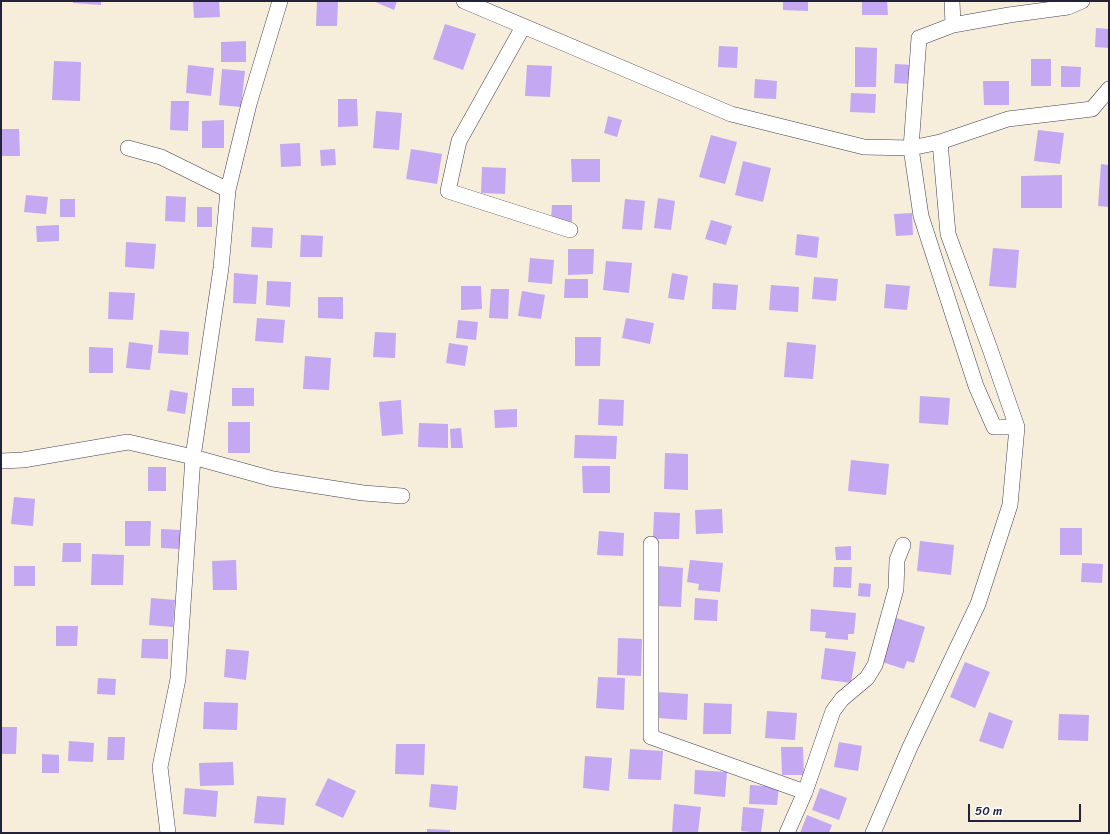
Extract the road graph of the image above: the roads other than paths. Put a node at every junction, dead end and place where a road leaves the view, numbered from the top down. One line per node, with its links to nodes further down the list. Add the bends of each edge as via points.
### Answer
1 (280, 1): 11 (street, via 249,104)
2 (464, 1): 6 (street)
3 (952, 1): 5 (street)
4 (1082, 1): 5 (street, via 1068,7)
5 (952, 25): 10 (street, via 919,38)
6 (523, 27): 10 (street, via 731,114 864,147); 12 (street, via 459,141 448,191)
7 (1109, 89): 8 (street, via 1092,109 1008,119)
8 (940, 142): 10 (street); 13 (street, via 948,234)
9 (128, 148): 11 (street, via 160,157)
10 (911, 148): 13 (street, via 921,216 976,386 994,427)
11 (228, 190): 14 (street, via 221,268)
12 (570, 230)
13 (1017, 427): 22 (street, via 1010,505 978,604 910,747)
14 (193, 457): 15 (street, via 128,442 23,460); 16 (street, via 273,479 363,494); 20 (street, via 178,679 160,768)
15 (1, 461)
16 (402, 496)
17 (651, 544): 19 (street, via 651,737)
18 (902, 545): 19 (street, via 897,560 896,589 875,665 867,678 842,699 833,711)
19 (805, 792): 21 (street)
20 (168, 833)
21 (787, 833)
22 (873, 833)

